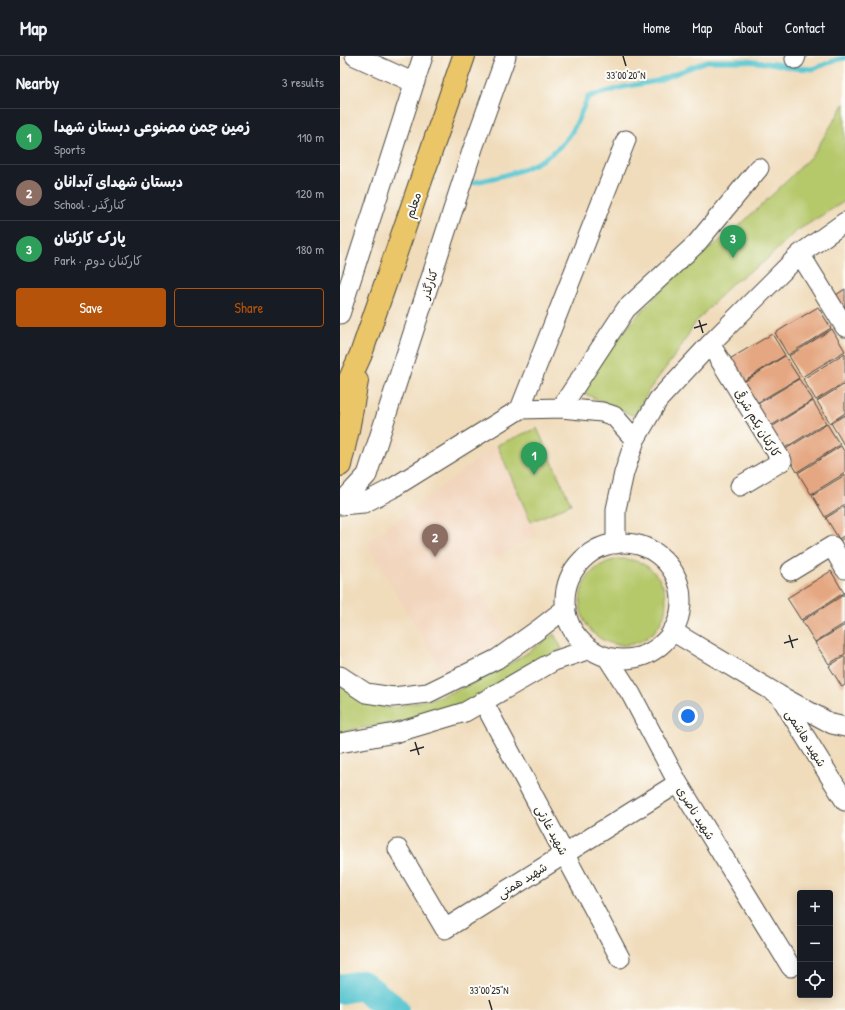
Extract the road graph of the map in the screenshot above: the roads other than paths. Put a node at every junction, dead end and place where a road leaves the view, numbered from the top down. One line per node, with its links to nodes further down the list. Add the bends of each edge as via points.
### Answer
1 (356, 56): 5 (street)
2 (423, 56): 5 (street)
3 (464, 56): 13 (main road, معلم)
4 (506, 56): 20 (street, کنارگذر, via 366,475)
5 (415, 82): 10 (street)
6 (626, 140): 16 (street)
7 (759, 168): 15 (street, via 696,244 626,309)
8 (845, 222): 9 (street)
9 (800, 254): 11 (street); 12 (street)
10 (340, 314)
11 (845, 327)
12 (710, 344): 17 (street, via 658,400); 19 (street, کارکنان یکم شرقی, via 782,462)
13 (361, 354): 14 (main road, معلم); 18 (main road, معلم)
14 (340, 401)
15 (561, 408): 16 (street); 17 (street, via 602,412 614,416)
16 (520, 409): 20 (street, via 391,489 364,503)
17 (635, 440): 21 (street, via 616,509)
18 (340, 465)
19 (740, 486)
20 (340, 504)
21 (616, 544): 24 (street, via 595,551 578,566 568,585); 25 (street, via 648,549 671,570 681,601 680,612)
22 (845, 569): 23 (street, via 832,546)
23 (791, 571)
24 (566, 608): 26 (street, via 571,626); 28 (street, via 497,659 428,693 393,697 366,693)
25 (672, 632): 27 (street, via 658,648 644,655 628,659); 29 (street)
26 (590, 649): 27 (street); 30 (street, via 554,661)
27 (607, 657): 33 (street, شهید ناصری, via 631,694)
28 (340, 676)
29 (779, 695): 31 (street, via 832,724); 34 (street, شهید هاشمی)
30 (484, 703): 32 (street, via 465,712 395,733); 36 (street, شهید غارتی)
31 (845, 727)
32 (340, 743)
33 (678, 783): 36 (street, شهید همتی); 38 (street, شهید ناصری)
34 (845, 801)
35 (398, 849): 36 (street, شهید همتی, via 445,929)
36 (565, 854): 37 (street, شهید غارتی)
37 (620, 958)
38 (791, 967)

